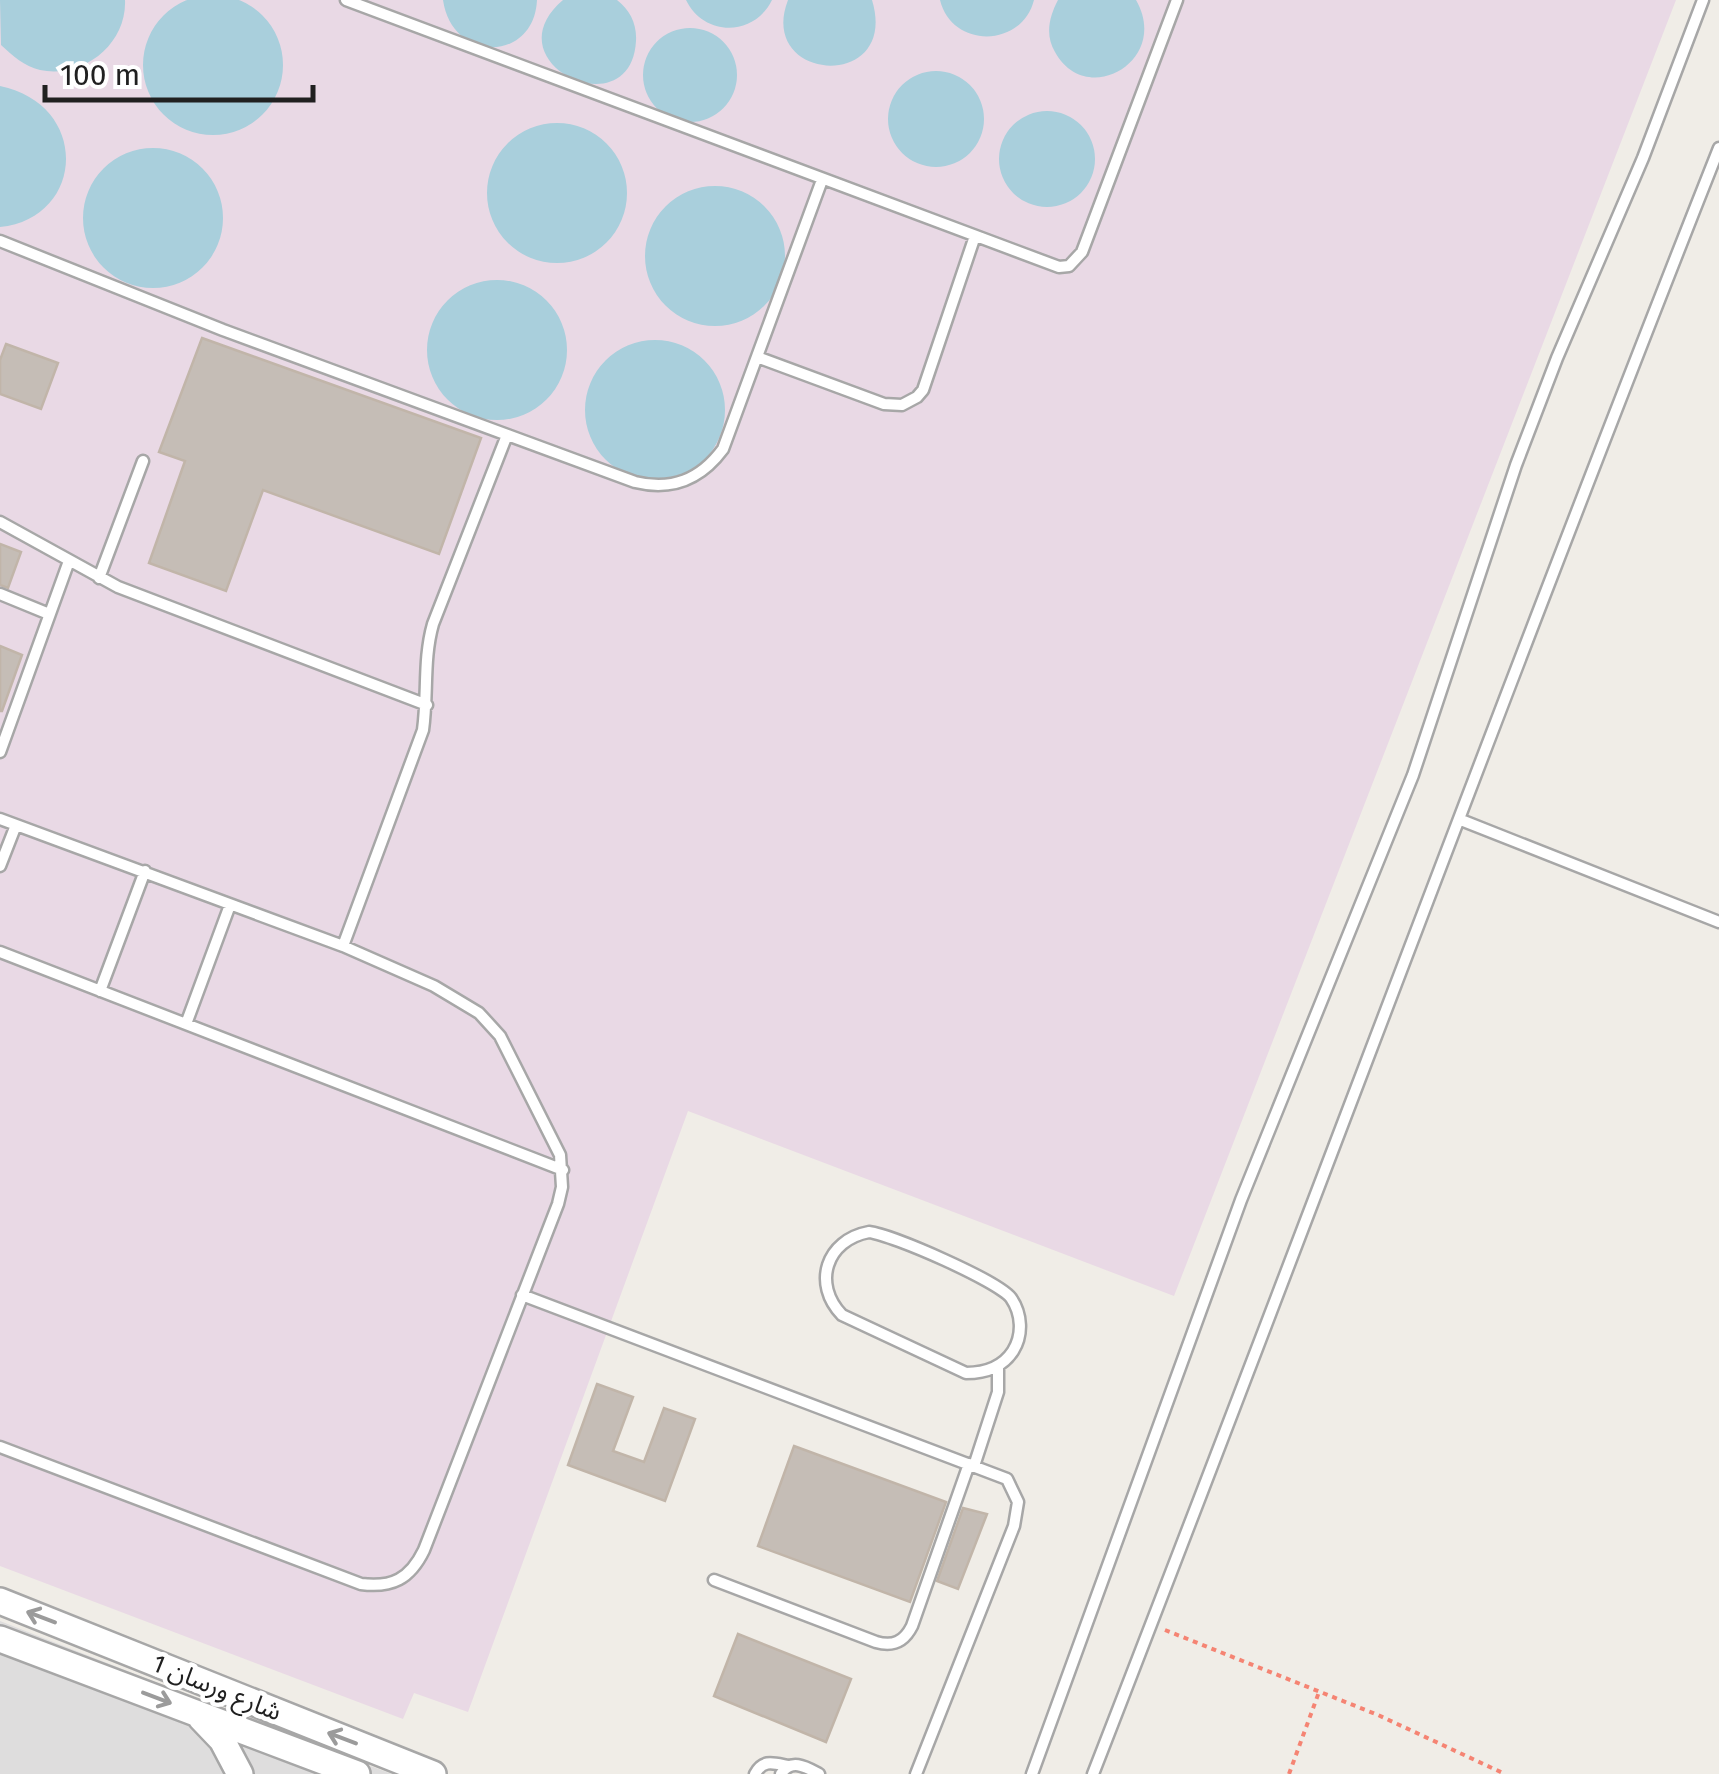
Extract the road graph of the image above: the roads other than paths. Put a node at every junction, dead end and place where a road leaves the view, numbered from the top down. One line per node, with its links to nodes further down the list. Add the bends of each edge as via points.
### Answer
1 (346, 0): 5 (lane)
2 (1177, 0): 6 (lane, via 1077,260 1059,267)
3 (1703, 0): 45 (lane, via 1530,430 1413,776 1241,1200)
4 (1719, 148): 19 (lane)
5 (822, 180): 6 (lane); 8 (lane)
6 (975, 236): 8 (lane, via 926,382 910,402 884,404)
7 (0, 241): 9 (lane)
8 (757, 358): 9 (lane, via 723,449 685,482 635,482)
9 (508, 435): 16 (lane, via 433,624)
10 (143, 461): 13 (lane)
11 (0, 522): 12 (lane)
12 (69, 561): 13 (lane); 15 (lane)
13 (100, 578): 16 (lane)
14 (0, 594): 15 (lane)
15 (49, 614): 17 (lane)
16 (426, 704): 25 (lane)
17 (0, 752)
18 (0, 819): 20 (lane)
19 (1461, 820): 24 (lane); 46 (lane)
20 (16, 825): 21 (lane); 22 (lane)
21 (0, 866)
22 (145, 872): 23 (lane); 27 (lane)
23 (230, 905): 25 (lane); 28 (lane)
24 (1719, 922)
25 (343, 946): 29 (lane, via 434,986 491,1024)
26 (0, 952): 27 (lane)
27 (100, 991): 28 (lane)
28 (186, 1024): 29 (lane)
29 (563, 1170): 30 (lane, via 558,1204)
30 (522, 1295): 32 (lane, via 424,1550 400,1581 381,1587); 33 (lane)
31 (998, 1366): 31 (lane, via 1010,1356 1020,1328 1002,1289 880,1234 858,1234 832,1254 825,1287 842,1316 955,1369 977,1373); 33 (lane, via 998,1392)
32 (0, 1447)
33 (972, 1465): 34 (lane, via 912,1626 898,1643 876,1642); 44 (lane, via 1007,1479 1018,1514)
34 (714, 1580)
35 (0, 1602): 41 (street, شارع ورسان 1, one-way to 35)
36 (0, 1639): 37 (street, شارع ورسان 1, one-way to 37)
37 (198, 1714): 39 (street); 40 (street, شارع ورسان 1)
38 (785, 1770): 42 (lane, via 768,1762); 43 (lane, via 800,1765)
39 (240, 1774)
40 (356, 1774)
41 (433, 1774)
42 (755, 1774)
43 (819, 1774)
44 (916, 1774)
45 (1032, 1774)
46 (1092, 1774)

